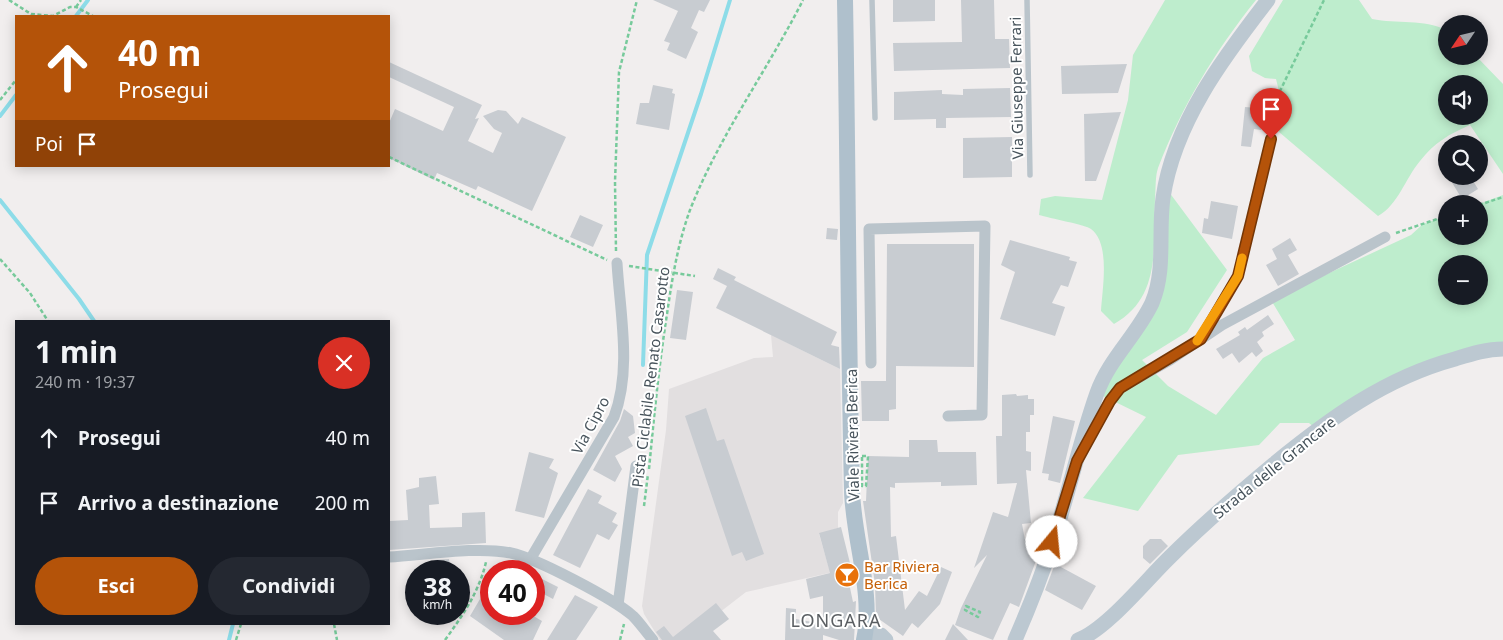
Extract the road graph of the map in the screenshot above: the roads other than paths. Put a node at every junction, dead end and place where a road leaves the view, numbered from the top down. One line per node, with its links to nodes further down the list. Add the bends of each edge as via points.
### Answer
1 (845, 0): 8 (main road, Viale Riviera Berica)
2 (872, 0): 5 (lane)
3 (1027, 0): 7 (lane, Via Giuseppe Ferrari)
4 (1268, 0): 16 (street, via 1218,67 1179,139 1162,200 1159,278 1152,302 1113,360 1098,391)
5 (875, 118)
6 (1271, 139): 12 (lane, via 1238,276)
7 (1030, 175)
8 (849, 229): 9 (street); 21 (main road, Viale Riviera Berica, via 852,504 865,593)
9 (868, 229): 14 (street, Viale Riviera Berica); 15 (street, via 985,226 982,415)
10 (1384, 237): 12 (street)
11 (617, 263): 19 (street, Via Cipro, via 622,397 614,417)
12 (1201, 339): 16 (street, via 1120,388)
13 (1503, 349): 25 (street, Strada delle Grancare, via 1489,349 1438,363 1402,377 1337,414 1234,497 1109,618 1088,636)
14 (871, 363)
15 (948, 416)
16 (1077, 461): 24 (street, via 1052,542)
17 (636, 466): 20 (street)
18 (390, 557): 19 (street, via 488,551 510,552)
19 (530, 558): 20 (street)
20 (618, 605): 22 (street)
21 (865, 636): 23 (street, via 881,635)
22 (652, 640)
23 (886, 640)
24 (1015, 640)
25 (1078, 640)

